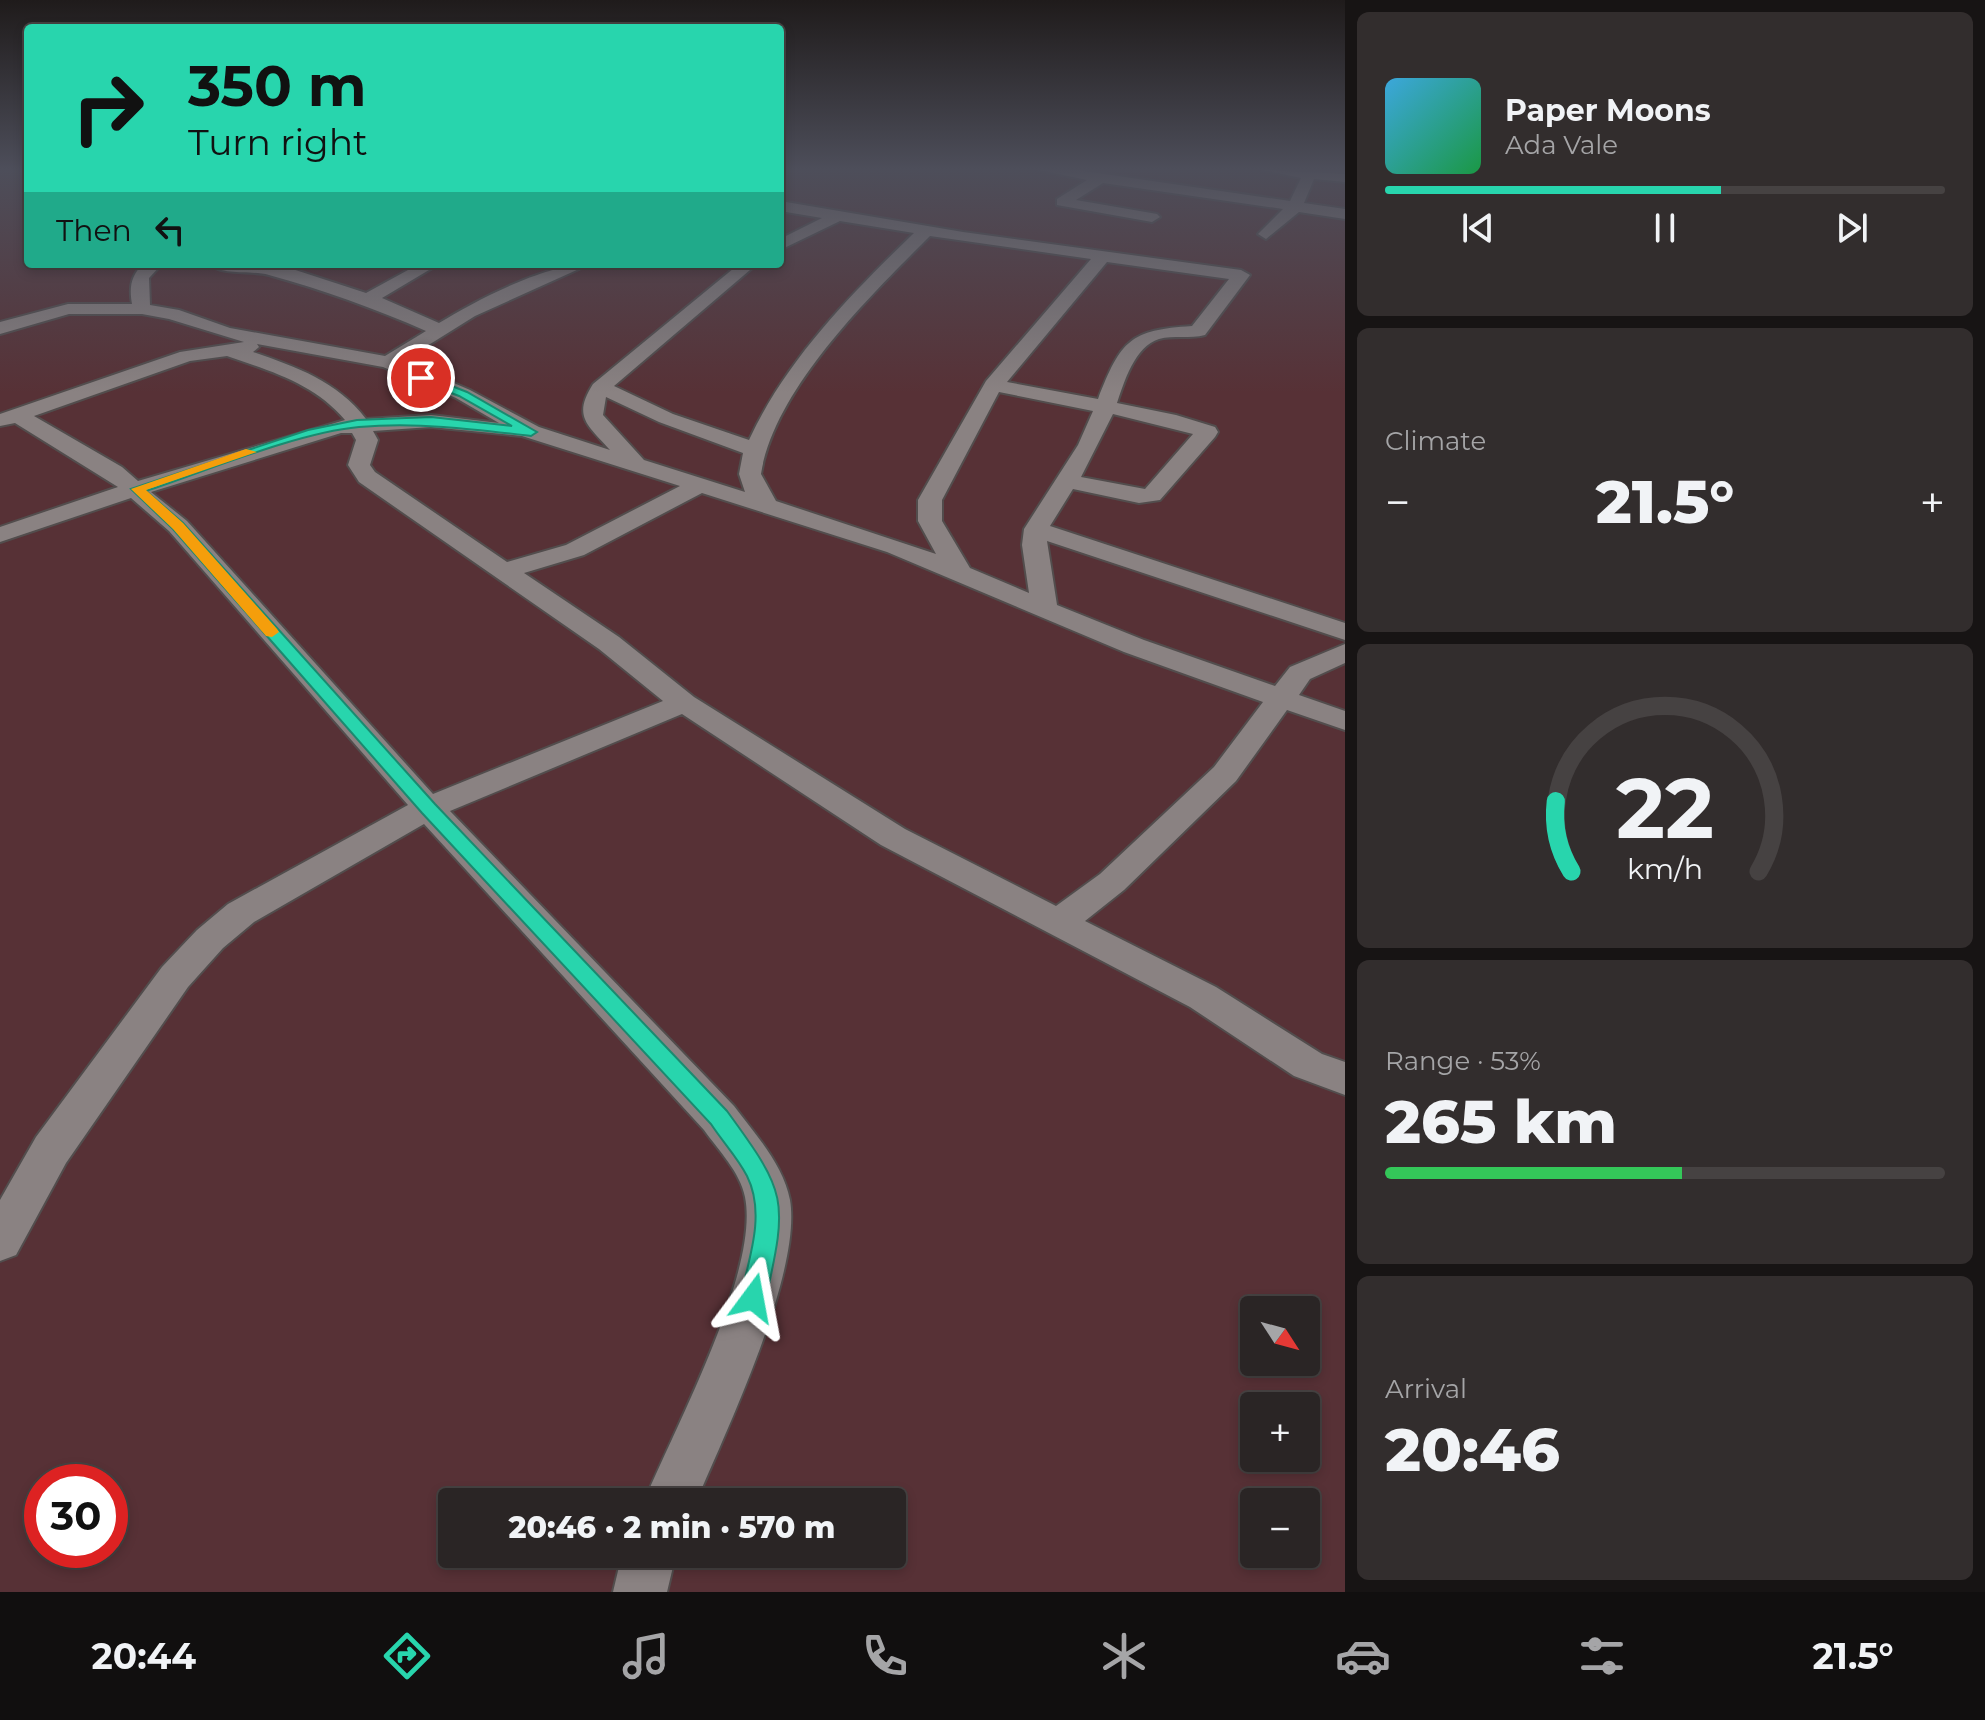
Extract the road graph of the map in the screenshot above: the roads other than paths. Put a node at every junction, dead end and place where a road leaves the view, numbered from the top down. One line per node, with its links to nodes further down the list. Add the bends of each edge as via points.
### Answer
1 (912, 244): 22 (street, via 832,329)
2 (1024, 244): 3 (street)
3 (1103, 256): 16 (street); 18 (street, via 1224,270 1242,277 1198,331 1148,336)
4 (149, 268): 10 (street, via 137,286)
5 (271, 268): 9 (street)
6 (424, 268): 9 (street)
7 (573, 268): 12 (street)
8 (744, 268): 17 (street)
9 (368, 299): 12 (street)
10 (142, 309): 11 (street, via 68,309); 13 (street)
11 (0, 328)
12 (438, 329): 15 (street)
13 (279, 344): 14 (street); 15 (street)
14 (229, 350): 19 (street, via 187,356); 20 (street, via 331,391)
15 (388, 362): 21 (street, via 463,394)
16 (993, 385): 18 (street); 31 (street, via 926,514)
17 (600, 388): 22 (street); 23 (street, via 593,417)
18 (1102, 407): 24 (street, via 1090,442); 24 (street, via 1200,427 1206,437 1152,495)
19 (8, 418): 26 (street, via 85,453)
20 (357, 424): 21 (street, via 431,421); 26 (street, via 313,432); 30 (street, via 367,440 359,465 367,477)
21 (531, 432): 23 (street)
22 (755, 450): 27 (street, via 751,480)
23 (635, 464): 25 (street)
24 (1066, 481): 28 (street)
25 (700, 485): 27 (street); 30 (street, via 575,550)
26 (137, 489): 29 (street); 38 (street, via 178,526)
27 (767, 506): 31 (street, via 906,551)
28 (1036, 529): 32 (street); 33 (street)
29 (0, 535)
30 (507, 570): 36 (street)
31 (961, 577): 32 (street)
32 (1045, 609): 35 (street)
33 (1345, 632)
34 (1345, 652): 35 (street, via 1300,673)
35 (1278, 698): 37 (street); 39 (street, via 1257,736 1225,774 1112,882)
36 (684, 703): 38 (street); 39 (street, via 893,837)
37 (1345, 721)
38 (428, 808): 41 (street, via 241,913 210,939 175,977 51,1150); 42 (street, via 719,1118 757,1171 768,1203 767,1237 753,1298)
39 (1058, 923): 40 (street, via 1203,997 1308,1065)
40 (1345, 1079)
41 (0, 1241)
42 (676, 1488)
43 (646, 1568): 44 (street)
44 (640, 1592)

